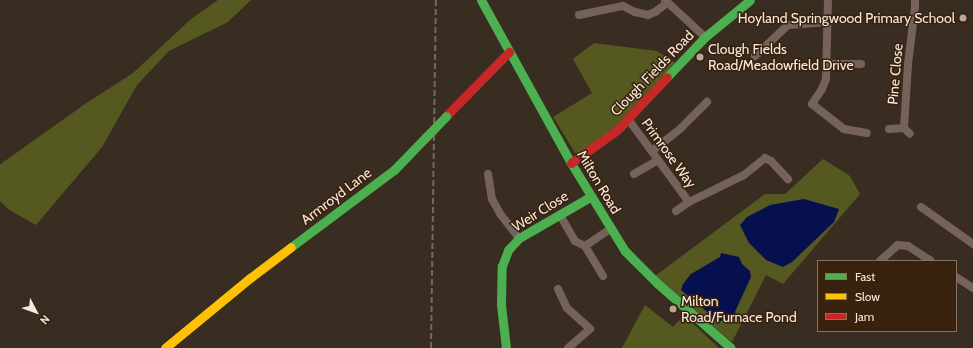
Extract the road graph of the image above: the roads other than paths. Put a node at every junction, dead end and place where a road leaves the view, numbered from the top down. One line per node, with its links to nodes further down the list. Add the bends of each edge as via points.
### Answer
1 (481, 0): 9 (street, Milton Road)
2 (750, 0): 8 (street, Clough Fields Road)
3 (828, 0): 7 (street)
4 (915, 0): 15 (street, Pine Close)
5 (666, 2): 6 (street, via 648,15 623,6); 8 (street)
6 (579, 15)
7 (828, 22): 10 (street, via 788,25); 11 (street)
8 (705, 37): 14 (street, Clough Fields Road)
9 (510, 52): 21 (street, Milton Road); 40 (street, Armroyd Lane, bridge, via 394,170 250,278)
10 (755, 56)
11 (828, 64): 12 (street); 17 (street, via 822,89 812,104 844,129)
12 (861, 64)
13 (707, 102): 19 (street, via 681,128)
14 (628, 119): 19 (street, Primrose Way); 21 (street, Clough Fields Road, via 616,131)
15 (904, 128): 16 (street); 18 (street)
16 (889, 129)
17 (868, 133)
18 (910, 134)
19 (652, 151): 20 (street, Primrose Way)
20 (658, 160): 23 (street); 26 (street, Primrose Way)
21 (571, 163): 25 (street, Milton Road)
22 (488, 174): 31 (street, via 492,199)
23 (634, 174)
24 (788, 178): 26 (street, Primrose Way, via 765,158 744,176)
25 (590, 196): 29 (street, Weir Close); 30 (street, Milton Road)
26 (689, 202): 28 (street, Primrose Way)
27 (922, 207): 32 (street)
28 (676, 211)
29 (560, 215): 31 (street, Weir Close); 33 (street, via 575,241)
30 (610, 228): 33 (street); 43 (street, Milton Road, via 637,264)
31 (519, 238): 41 (street, Weir Close, via 508,250 502,266 500,305)
32 (973, 244)
33 (585, 246): 36 (street)
34 (881, 260): 35 (street, via 898,245 908,246)
35 (929, 260)
36 (604, 276)
37 (957, 278): 38 (street)
38 (973, 288)
39 (558, 290): 42 (street, via 567,308 590,329)
40 (166, 348)
41 (506, 348)
42 (568, 348)
43 (731, 348)

